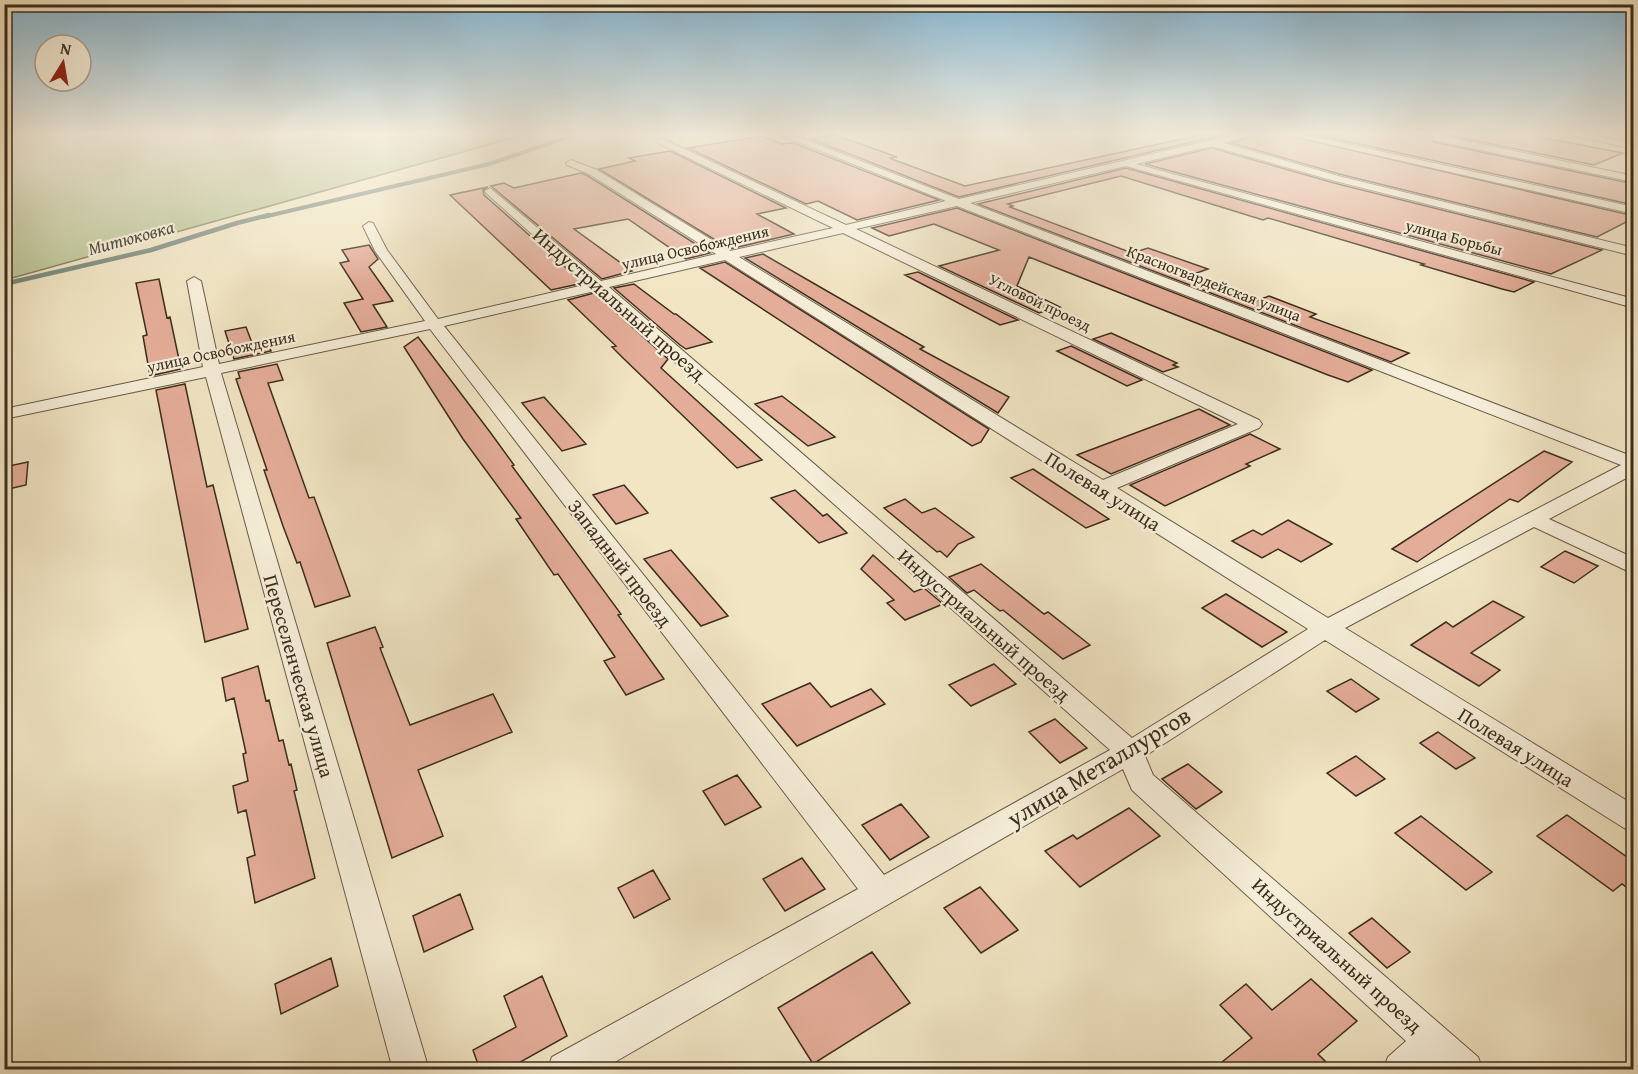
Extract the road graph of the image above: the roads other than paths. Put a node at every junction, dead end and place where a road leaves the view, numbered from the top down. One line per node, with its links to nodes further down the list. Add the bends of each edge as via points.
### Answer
1 (612, 184): 14 (street, Полевая улица)
2 (752, 184): 12 (street, Угловой проезд)
3 (907, 184): 9 (street, Красногвардейская улица)
4 (1041, 184): 9 (street, улица Освобождения)
5 (1200, 184): 17 (street, улица Борьбы)
6 (1359, 184): 13 (street)
7 (1513, 184): 10 (street)
8 (490, 191): 16 (street, Индустриальный проезд)
9 (956, 204): 12 (street, улица Освобождения); 21 (street, Красногвардейская улица)
10 (1634, 211)
11 (369, 226): 18 (street, Западный проезд, via 381,251)
12 (847, 229): 14 (street, улица Освобождения); 22 (street, Угловой проезд, via 1253,424)
13 (1634, 252)
14 (726, 255): 16 (street, улица Освобождения); 22 (street, Полевая улица)
15 (194, 281): 19 (street, Переселенческая улица)
16 (598, 287): 18 (street, улица Освобождения); 26 (street, Индустриальный проезд)
17 (1634, 304)
18 (434, 324): 19 (street, улица Освобождения); 28 (street, Западный проезд)
19 (212, 370): 20 (street, улица Освобождения); 30 (street, Переселенческая улица)
20 (4, 414)
21 (1634, 465): 23 (street, улица Металлургов)
22 (1099, 489): 25 (street, Полевая улица)
23 (1533, 519): 24 (street); 25 (street, улица Металлургов)
24 (1634, 567)
25 (1325, 629): 26 (street, улица Металлургов); 27 (street, Полевая улица)
26 (1130, 752): 28 (street, улица Металлургов); 29 (street, Индустриальный проезд, via 1142,782)
27 (1634, 820)
28 (880, 894): 31 (street, улица Металлургов)
29 (1433, 1041): 32 (street); 33 (street, Индустриальный проезд)
30 (411, 1070)
31 (565, 1070)
32 (1401, 1070)
33 (1465, 1070)

